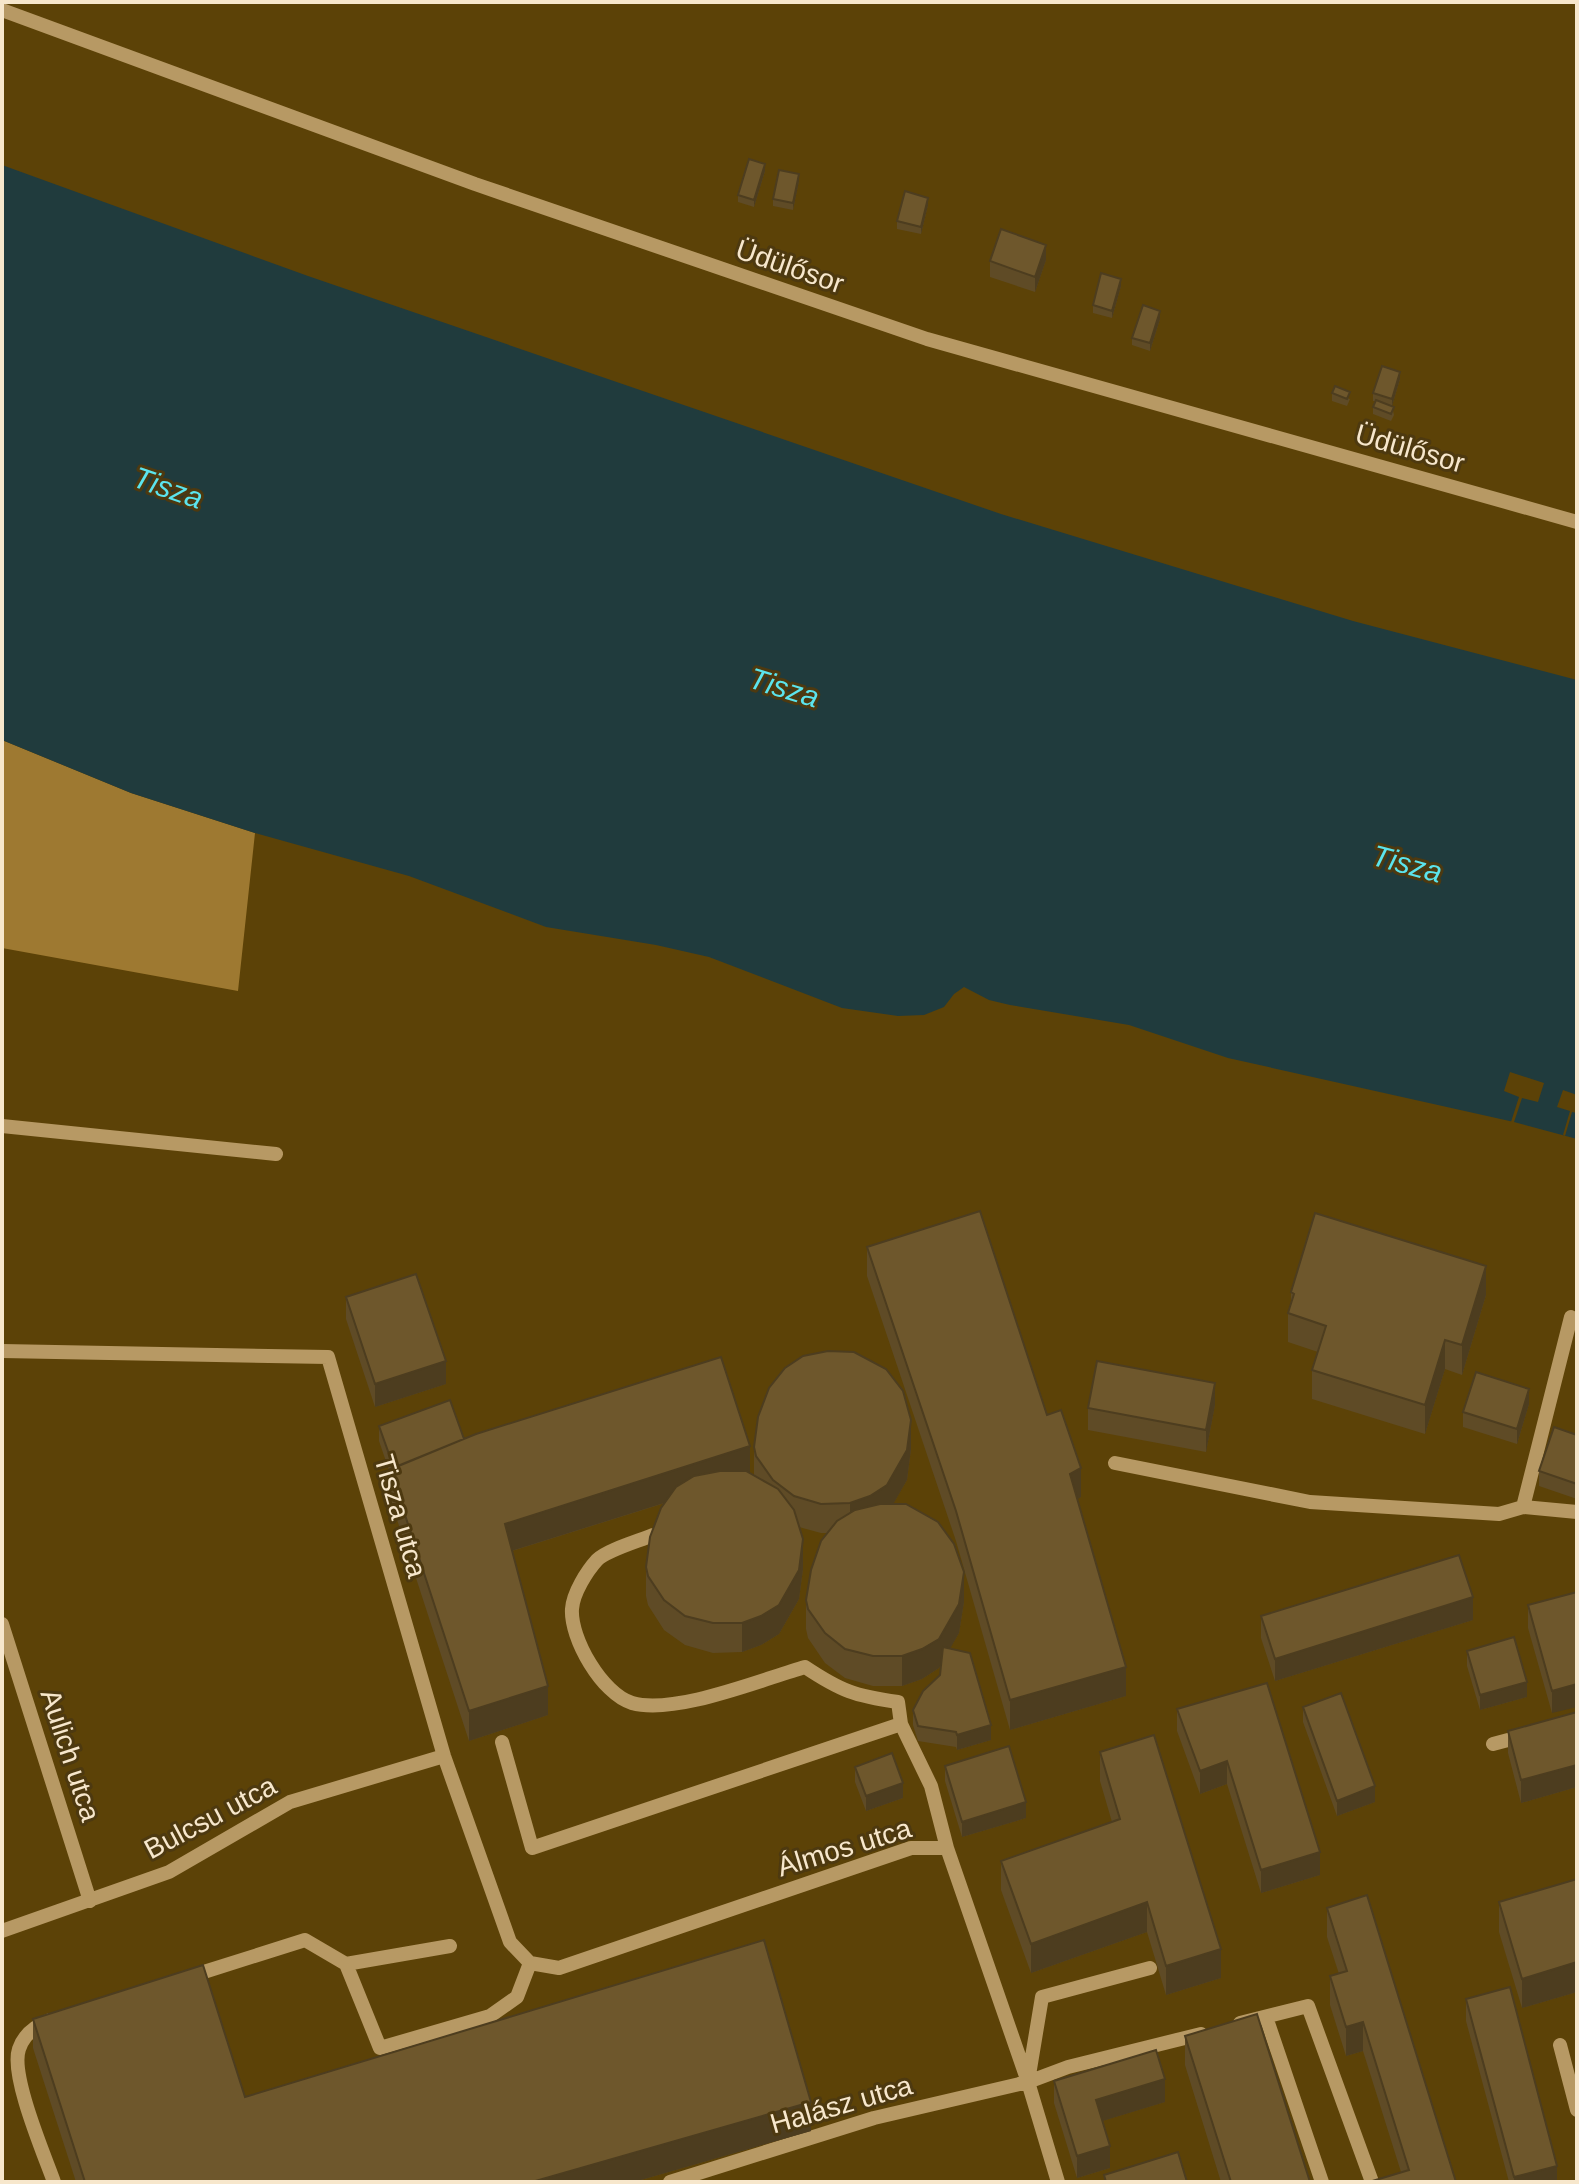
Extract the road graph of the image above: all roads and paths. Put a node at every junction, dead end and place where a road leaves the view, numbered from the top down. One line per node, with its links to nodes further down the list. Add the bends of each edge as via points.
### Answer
1 (2, 10): 2 (street, Üdülősor, via 504,194 927,339)
2 (1577, 522)
3 (2, 1126): 4 (street)
4 (276, 1154)
5 (1571, 1317): 8 (street)
6 (2, 1351): 16 (street, Tisza utca, via 328,1357)
7 (1115, 1463): 8 (street, via 1310,1502 1499,1514)
8 (1523, 1507): 9 (street)
9 (1577, 1512)
10 (653, 1535): 12 (street, via 599,1558 580,1585 572,1608 581,1649 601,1681 630,1703 674,1706 805,1667 859,1697 898,1702)
11 (2, 1624): 18 (street, Aulich utca)
12 (901, 1724): 14 (street, via 532,1848); 17 (street, via 931,1786)
13 (1535, 1732): 15 (street)
14 (502, 1742)
15 (1493, 1744)
16 (444, 1756): 18 (street, Bulcsu utca, via 290,1802 169,1872); 21 (street, Tisza utca, via 510,1942)
17 (947, 1848): 21 (street, Álmos utca, via 911,1848 559,1968); 28 (street, Álmos utca)
18 (90, 1901): 19 (street, Bulcsu utca)
19 (2, 1931)
20 (450, 1946): 22 (street)
21 (530, 1963): 22 (street, via 517,1997 490,2016 380,2048)
22 (346, 1964): 24 (street, via 305,1940)
23 (1150, 1968): 28 (street, via 1042,1997)
24 (169, 1983)
25 (65, 2016): 30 (street, via 35,2025 18,2050 20,2084)
26 (1266, 2017): 28 (street, Halász utca); 33 (street); 34 (street, Halász utca, via 1308,2006)
27 (1560, 2045): 29 (street)
28 (1028, 2082): 31 (street, Halász utca, via 874,2118); 32 (street, Álmos utca)
29 (1577, 2110)
30 (54, 2182)
31 (670, 2182)
32 (1058, 2182)
33 (1322, 2182)
34 (1372, 2182)

